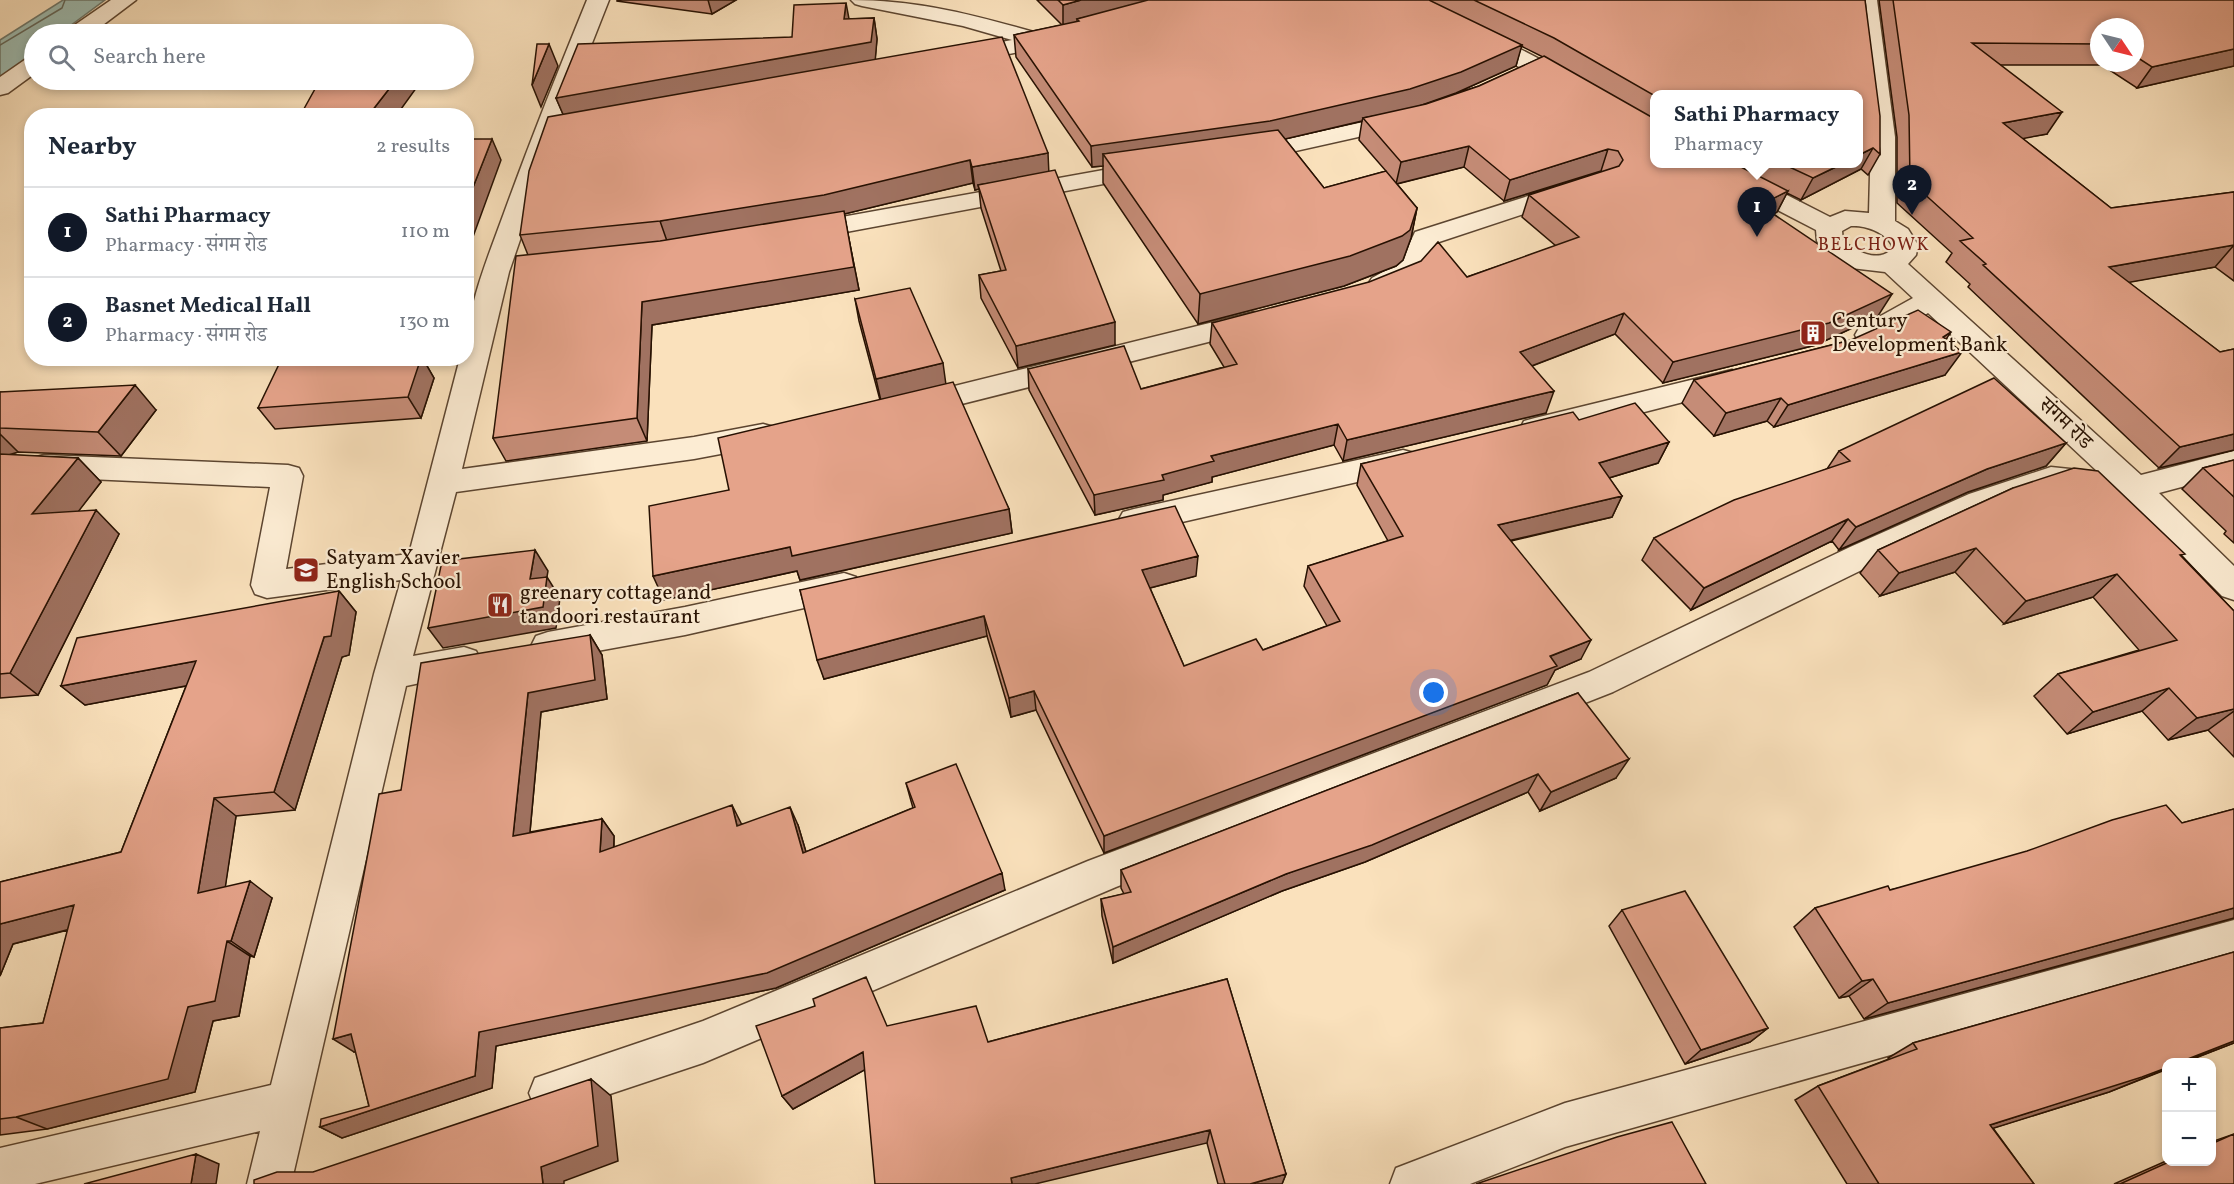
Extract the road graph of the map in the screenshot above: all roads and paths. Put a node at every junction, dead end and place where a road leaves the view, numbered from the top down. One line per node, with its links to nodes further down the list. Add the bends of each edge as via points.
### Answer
1 (126, 0): 6 (street)
2 (598, 0): 35 (street)
3 (862, 0): 8 (street, via 966,20)
4 (1403, 0): 10 (street)
5 (1866, 0): 20 (street, via 1883,137)
6 (91, 24)
7 (1062, 35): 8 (street)
8 (1040, 41): 9 (street)
9 (935, 61)
10 (1539, 66): 12 (street); 14 (street)
11 (24, 71): 13 (street)
12 (1507, 80)
13 (0, 88)
14 (1587, 94)
15 (1424, 114): 16 (street, via 1269,152)
16 (1222, 159)
17 (1175, 165): 22 (street, via 1104,174)
18 (1716, 168): 21 (street)
19 (1590, 184): 24 (street, via 1424,238 1417,264 1406,274)
20 (1882, 224): 21 (street, via 1845,219); 23 (street, via 1894,230 1906,246 1906,254)
21 (1830, 227): 23 (street, via 1830,241 1845,255 1869,264)
22 (783, 235)
23 (1892, 264): 25 (street, संगम रोड)
24 (1354, 295)
25 (1930, 300): 27 (street, via 1886,327); 36 (street, संगम रोड)
26 (1275, 316): 29 (street)
27 (1846, 345)
28 (1757, 373): 31 (street)
29 (883, 413)
30 (794, 430): 35 (street)
31 (1508, 436)
32 (1429, 455): 37 (street)
33 (2234, 462): 36 (street)
34 (18, 465): 38 (street, via 288,476 267,585)
35 (441, 483): 38 (street)
36 (2135, 488): 40 (street, संगम रोड); 44 (street, via 2051,478 1980,502 1601,682 1102,874 703,1042)
37 (1108, 527)
38 (422, 565): 41 (street)
39 (867, 581): 41 (street, via 685,621)
40 (2234, 587)
41 (391, 674): 43 (street)
42 (2234, 939): 47 (street, via 1565,1125)
43 (290, 1102): 45 (street); 46 (street)
44 (513, 1105)
45 (0, 1170)
46 (283, 1181)
47 (1412, 1184)

